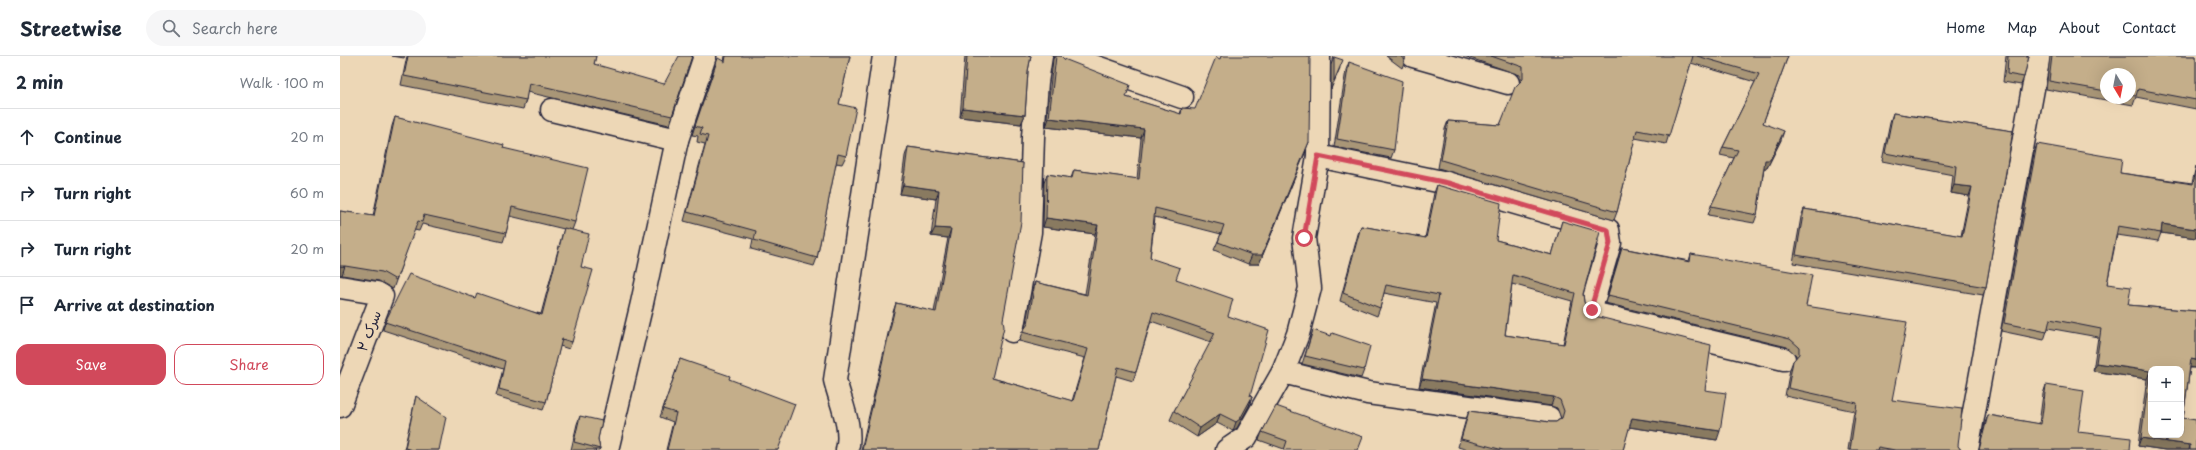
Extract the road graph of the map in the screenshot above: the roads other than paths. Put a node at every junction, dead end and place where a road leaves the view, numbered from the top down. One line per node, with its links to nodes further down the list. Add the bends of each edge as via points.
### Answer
1 (705, 56): 11 (street)
2 (884, 56): 20 (street, via 835,380 848,430)
3 (1041, 56): 14 (street, via 1033,137 1030,232)
4 (1065, 56): 9 (street)
5 (1319, 56): 12 (street)
6 (1413, 56): 8 (street)
7 (2039, 56): 22 (street)
8 (1508, 84)
9 (1182, 97)
10 (552, 110): 11 (street)
11 (677, 140): 19 (street)
12 (1318, 156): 15 (street, via 1448,183 1608,230 1610,243 1592,305 1596,314); 16 (street, via 1304,238 1310,288 1298,334)
13 (340, 287): 17 (street, سرک ۲, via 382,296)
14 (1012, 331)
15 (1784, 359)
16 (1282, 372): 18 (street, via 1368,393); 21 (street, via 1246,437)
17 (340, 406)
18 (1549, 418)
19 (607, 450)
20 (847, 450)
21 (1227, 450)
22 (1967, 450)

